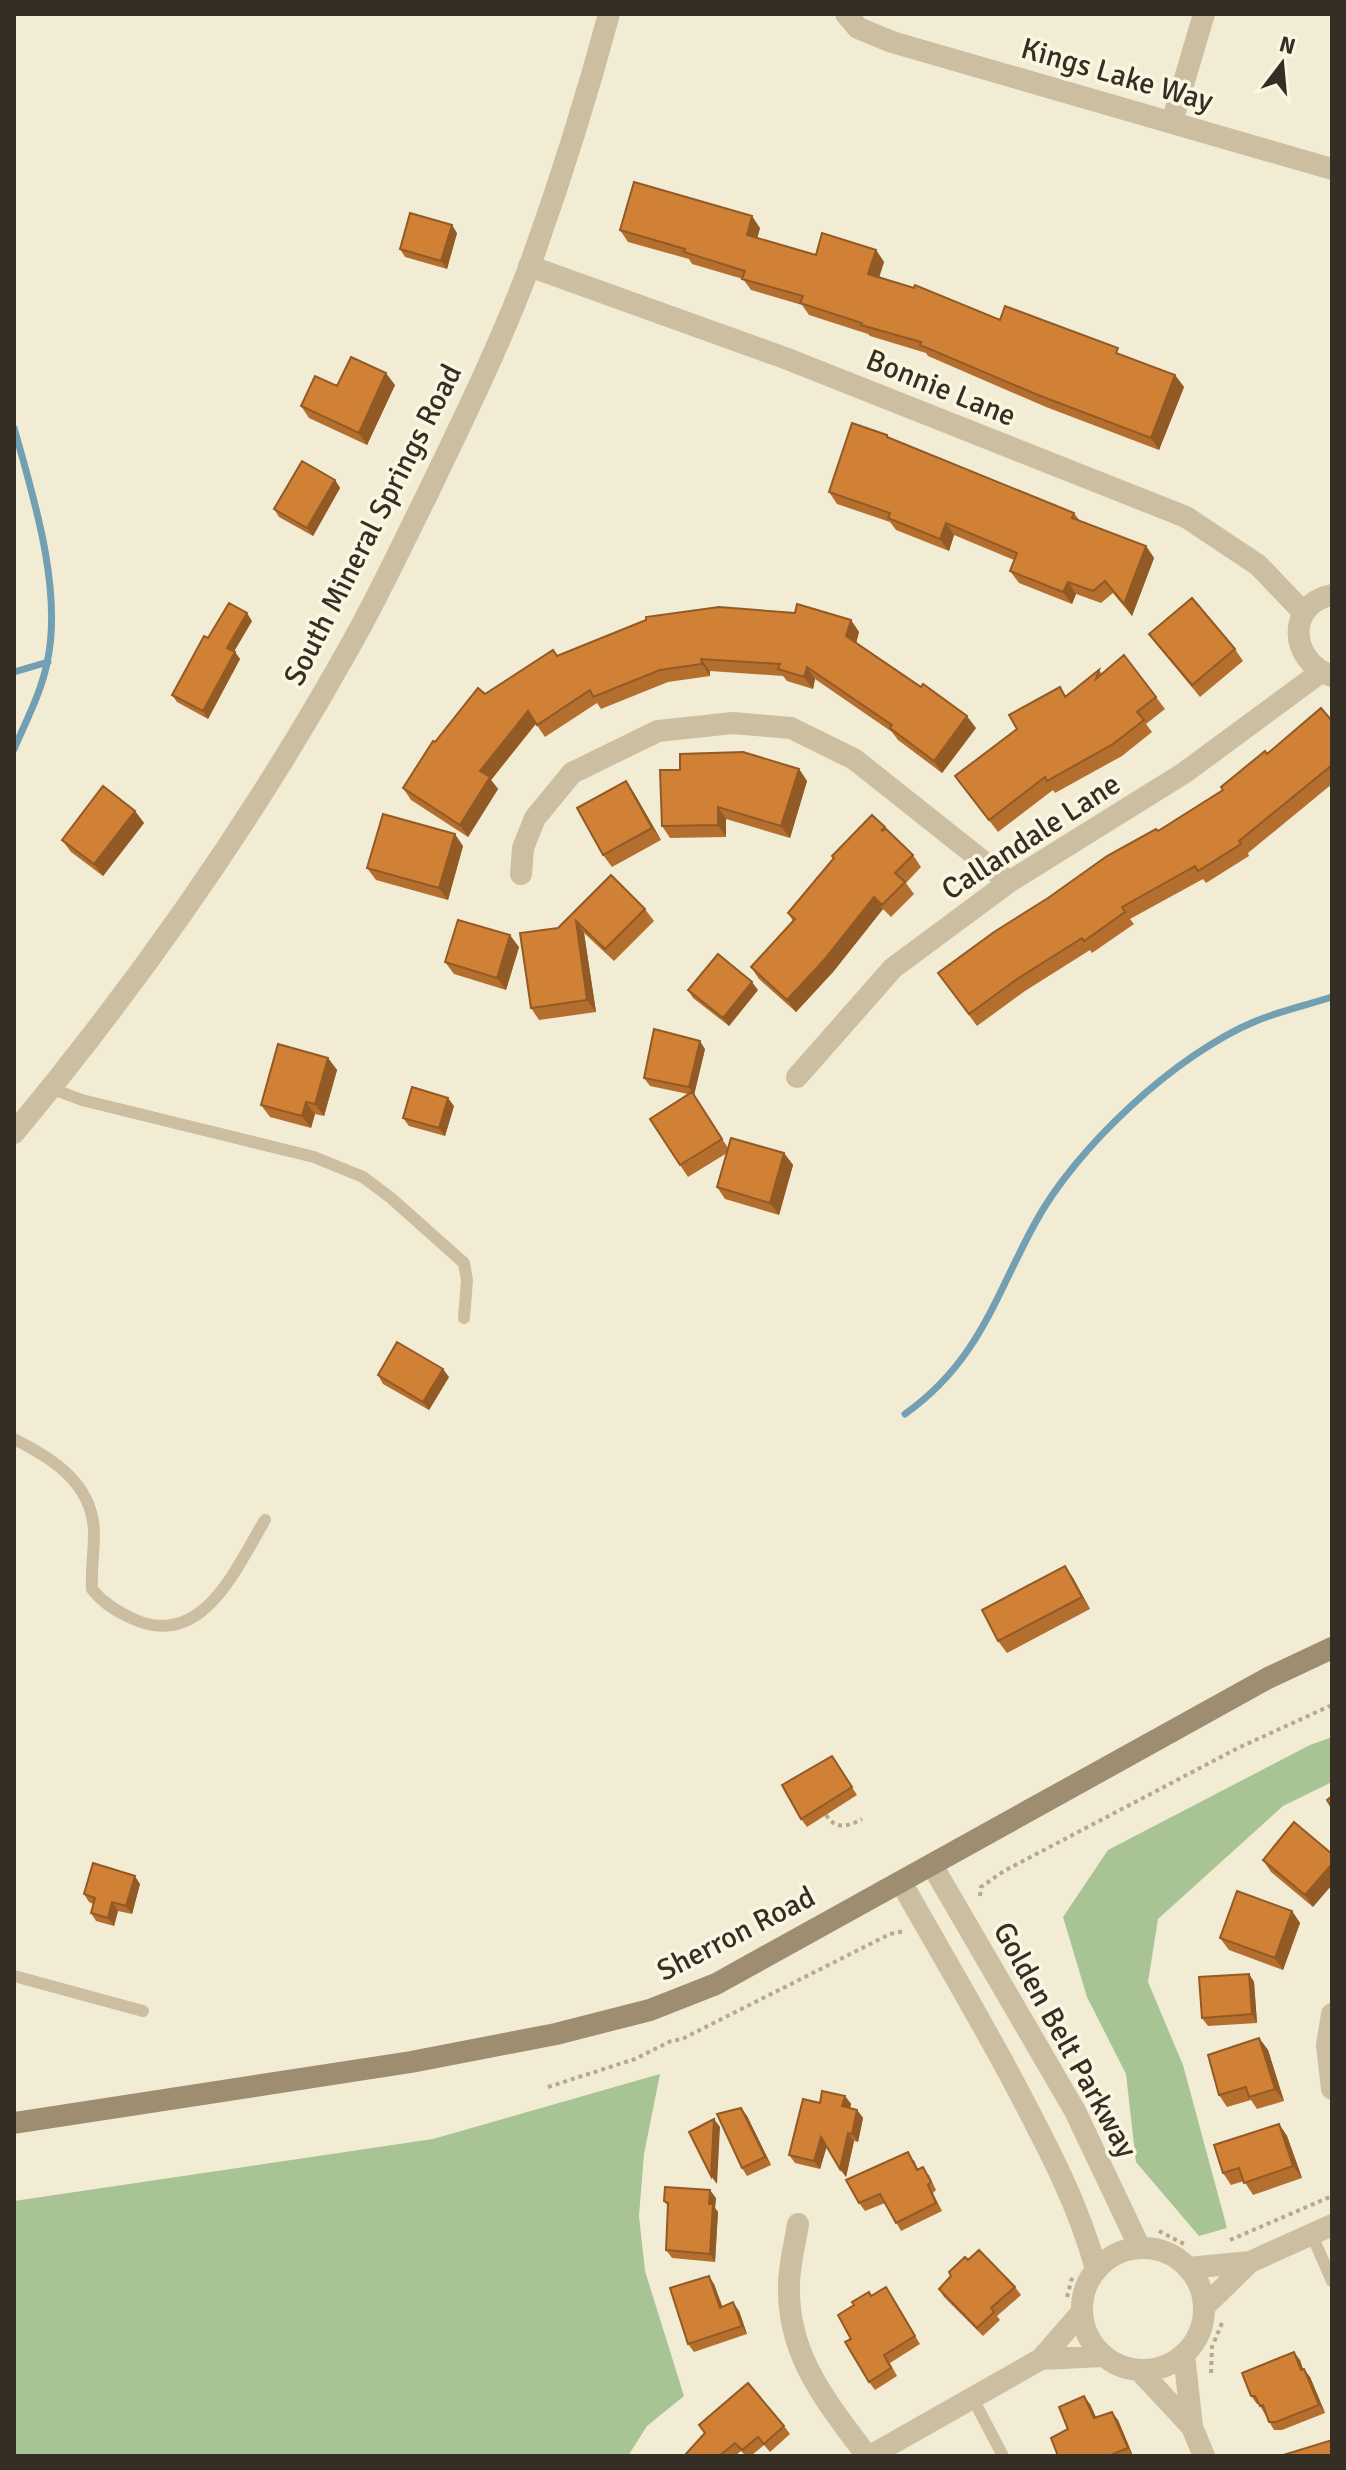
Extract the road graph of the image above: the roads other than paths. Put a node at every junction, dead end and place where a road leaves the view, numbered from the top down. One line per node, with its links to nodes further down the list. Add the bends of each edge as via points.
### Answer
1 (609, 14): 6 (street, South Mineral Springs Road)
2 (846, 14): 4 (street, Kings Lake Way, via 858,28 892,42)
3 (1204, 14): 4 (street)
4 (1172, 122): 5 (street, Kings Lake Way)
5 (1332, 169)
6 (529, 266): 8 (street, Bonnie Lane, via 785,358 1186,517 1258,565); 13 (street, South Mineral Springs Road, via 460,427 348,650 209,877)
7 (1332, 595): 8 (street)
8 (1304, 613): 9 (street, via 1298,640 1302,653)
9 (1326, 674): 11 (street, Callandale Lane, via 1184,773)
10 (521, 874): 11 (street, via 523,848 535,818 572,773 658,731 733,723 791,728 854,759)
11 (1009, 882): 12 (street, Callandale Lane, via 893,968)
12 (797, 1077)
13 (50, 1088): 14 (street, South Mineral Springs Road); 15 (lane, via 314,1157 363,1177 464,1263)
14 (14, 1133)
15 (464, 1318)
16 (14, 1439): 17 (lane, via 56,1464 81,1487 94,1530 92,1589 111,1608 138,1621 171,1625 201,1613)
17 (265, 1520)
18 (1332, 1648): 19 (main road, Sherron Road, via 1268,1678)
19 (932, 1865): 20 (main road, Sherron Road); 28 (street, Golden Belt Parkway, via 1075,2111)
20 (901, 1882): 25 (main road, Sherron Road, via 716,1984 650,2010 411,2062); 31 (street, via 1064,2177 1084,2226)
21 (14, 1976): 22 (lane)
22 (143, 2011)
23 (1332, 2014): 24 (street, via 1327,2045)
24 (1332, 2089)
25 (14, 2123)
26 (798, 2224): 41 (street, via 789,2283 796,2346 819,2392)
27 (1322, 2229): 30 (street); 32 (lane)
28 (1140, 2248): 29 (street); 31 (street)
29 (1191, 2257): 30 (street); 34 (street)
30 (1250, 2262): 34 (street)
31 (1085, 2270): 33 (street, via 1083,2297)
32 (1332, 2281)
33 (1074, 2306): 36 (street); 37 (street)
34 (1204, 2307): 35 (street, via 1199,2332)
35 (1184, 2354): 38 (street, via 1171,2363); 40 (street)
36 (1104, 2356): 37 (street); 38 (street)
37 (1041, 2359): 39 (street)
38 (1139, 2370): 40 (street)
39 (972, 2397): 41 (street); 42 (lane)
40 (1192, 2427): 43 (street)
41 (868, 2456)
42 (1003, 2456)
43 (1204, 2456)

